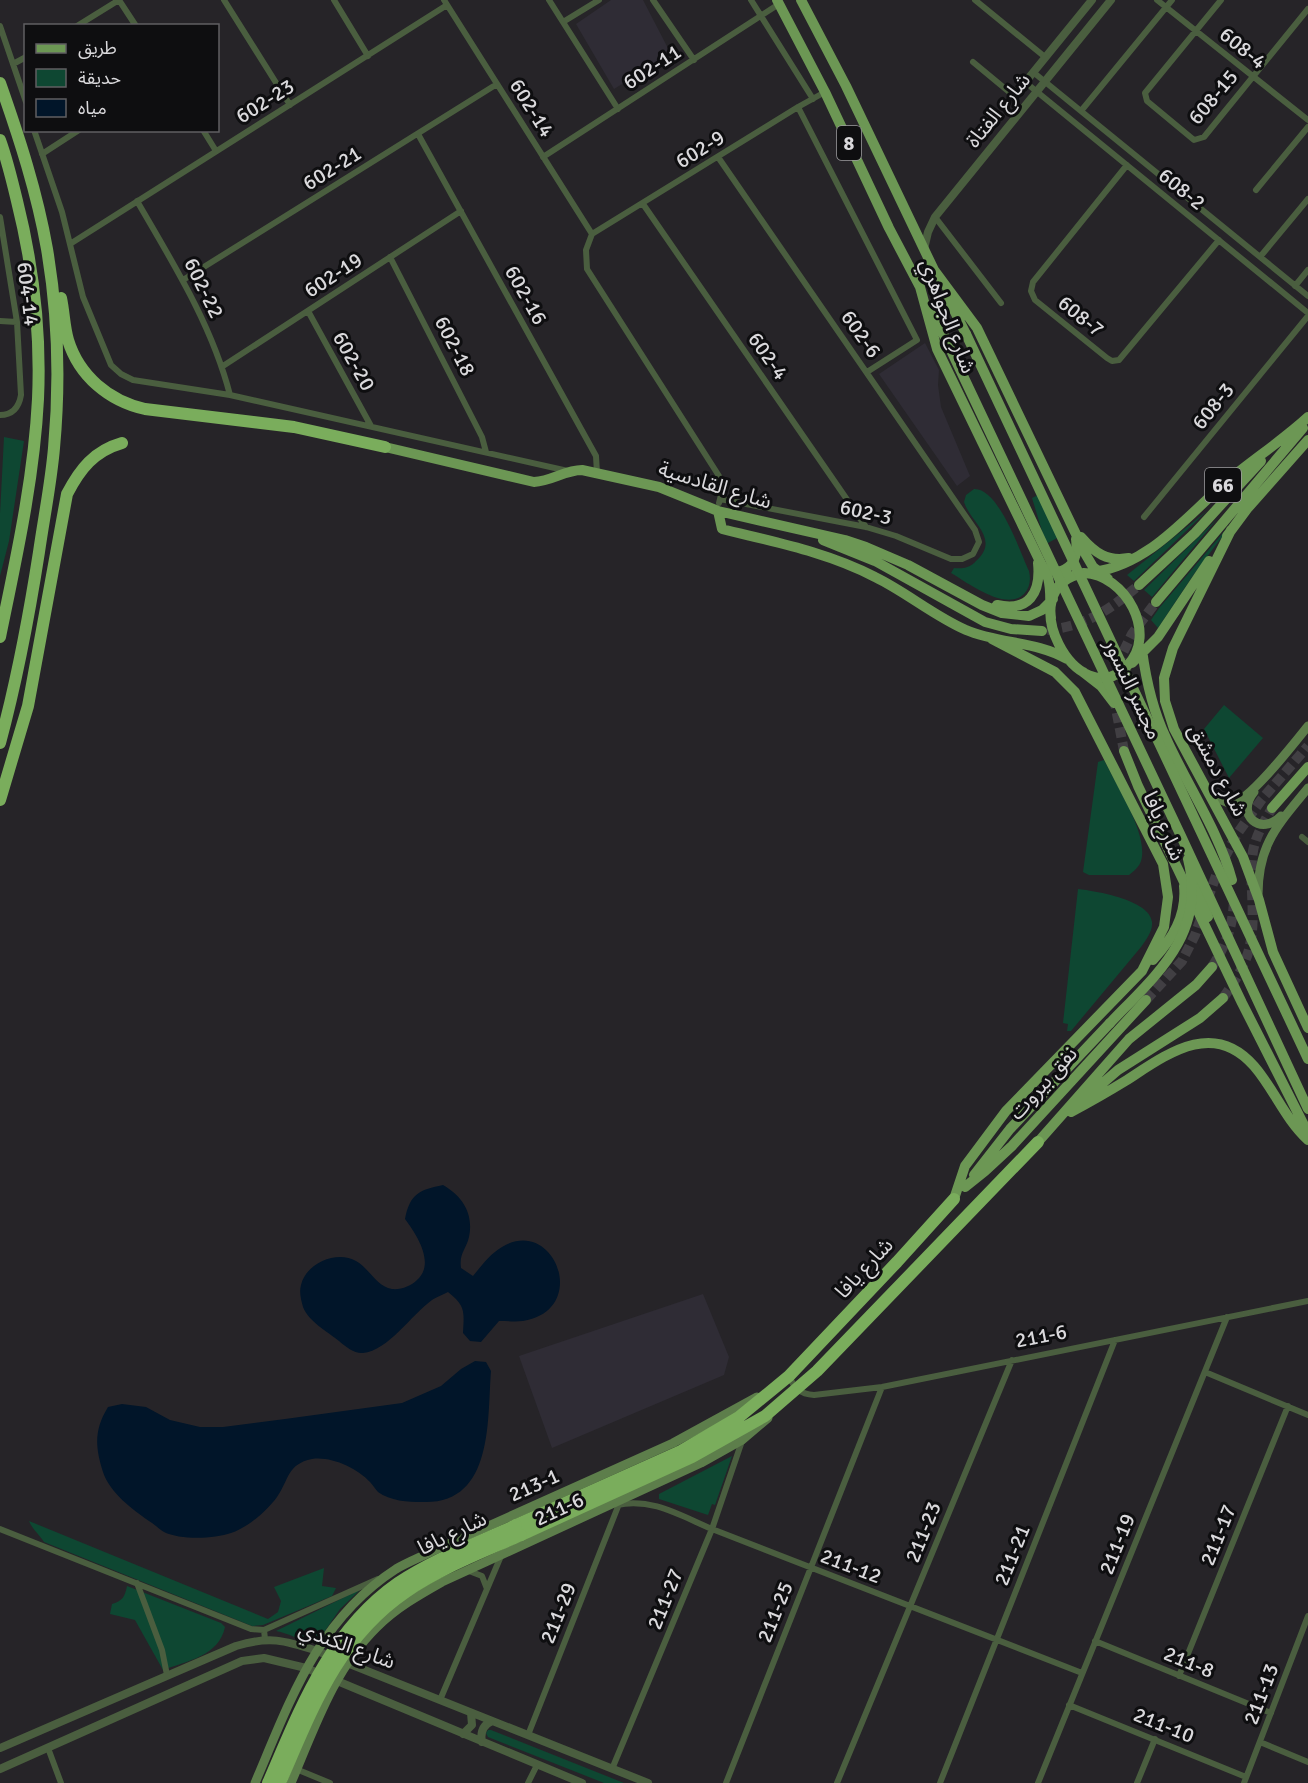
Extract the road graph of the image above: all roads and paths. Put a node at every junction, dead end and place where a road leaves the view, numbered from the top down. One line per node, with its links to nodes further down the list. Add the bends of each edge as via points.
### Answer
1 (119, 0): 21 (street); 22 (street)
2 (224, 0): 42 (street)
3 (334, 0): 25 (street)
4 (549, 0): 20 (street)
5 (599, 0): 20 (street)
6 (653, 0): 28 (street)
7 (752, 0): 19 (street)
8 (801, 0): 68 (main road, شارع الجواهري / 8)
9 (975, 0): 26 (street)
10 (1091, 0): 26 (street, شارع الفتاة)
11 (1111, 0): 33 (street, شارع الفتاة)
12 (1157, 0): 17 (street, 608-4)
13 (1172, 0): 17 (street)
14 (1221, 0): 24 (street, 608-15)
15 (778, 2): 19 (street, 602-11); 38 (main road, شارع الجواهري / 8)
16 (446, 3): 25 (street, 602-23); 36 (street, 602-14)
17 (1166, 7): 24 (street, 608-4); 45 (street)
18 (1308, 9): 32 (street, 608-15)
19 (761, 15): 28 (street, 602-11); 41 (street)
20 (562, 22): 44 (street)
21 (80, 24)
22 (135, 24)
23 (0, 26): 30 (street)
24 (1195, 31): 32 (street, 608-4); 32 (street, 608-15, via 1145,96 1191,138 1204,137)
25 (368, 56): 42 (street, 602-23)
26 (1045, 57): 31 (street, شارع الفتاة)
27 (24, 58): 30 (street)
28 (693, 60): 44 (street, 602-11)
29 (973, 62): 40 (street)
30 (14, 64): 39 (street)
31 (1033, 72): 33 (street, 608-2); 34 (street, شارع الفتاة)
32 (1252, 76): 46 (street, 608-4)
33 (1044, 81): 37 (street, شارع الفتاة); 45 (street, 608-2)
34 (1025, 82): 37 (street, 608-2); 40 (street, شارع الفتاة)
35 (0, 83): 73 (highway, via 24,151)
36 (497, 84): 51 (street, 602-21); 56 (street, 602-14)
37 (1036, 91): 57 (street, 608-2); 63 (street, شارع الفتاة)
38 (825, 92): 41 (street, 602-9); 76 (main road, شارع الجواهري / 8)
39 (24, 96)
40 (1014, 96)
41 (813, 99): 43 (street, 602-9)
42 (290, 105): 53 (street, 602-23)
43 (798, 107): 55 (street, 602-9); 85 (street, via 917,339)
44 (618, 109): 56 (street, 602-11)
45 (1081, 111): 70 (street, 608-2)
46 (1308, 120)
47 (1308, 127): 58 (street)
48 (35, 132): 54 (street)
49 (76, 132): 54 (street)
50 (204, 132): 53 (street)
51 (418, 134): 62 (street, 602-16); 74 (street, 602-21)
52 (0, 140): 108 (highway, via 27,240 38,340 34,446)
53 (216, 151): 60 (street, 602-23)
54 (42, 154): 67 (street)
55 (718, 157): 61 (street, 602-9); 85 (street, 602-6)
56 (543, 158): 65 (street, 602-14)
57 (1127, 165): 66 (street, 608-2); 66 (street, 608-7, via 1033,282 1035,300 1107,358 1119,360)
58 (1256, 190)
59 (1308, 199): 70 (street)
60 (137, 201): 67 (street, 602-23); 74 (street, 602-22)
61 (643, 204): 65 (street, 602-9); 101 (street, 602-4)
62 (461, 211): 69 (street, 602-19); 97 (street, 602-16, via 596,456)
63 (935, 217): 68 (street, شارع الفتاة); 79 (street)
64 (1, 221): 83 (street, 604-14)
65 (592, 234): 98 (street, via 586,250 587,269 719,476)
66 (1219, 240): 78 (street, 608-2)
67 (70, 244): 86 (street, via 83,297 115,370 133,380)
68 (924, 249): 71 (main road, شارع الجواهري / 8)
69 (390, 257): 80 (street, 602-19); 95 (street, 602-18, via 482,437)
70 (1260, 257): 75 (street, 608-2)
71 (934, 270): 103 (main road, شارع الجواهري / 8, via 977,328); 153 (main road, مجسر النسور, bridge)
72 (1308, 270): 75 (street)
73 (51, 279): 94 (highway, via 61,296 75,357 92,381 117,399 145,409 294,427); 132 (highway, via 57,345 54,449 27,628)
74 (183, 280): 84 (street, 602-22)
75 (1295, 286): 77 (street, 608-2)
76 (920, 287): 106 (main road, شارع الجواهري / 8, via 937,349); 141 (main road, مجسر النسور, bridge)
77 (1305, 294): 78 (street)
78 (1293, 301): 81 (street, 608-2)
79 (1001, 303)
80 (308, 310): 84 (street, 602-19); 90 (street, 602-20)
81 (1308, 315): 100 (street, 608-3)
82 (0, 321): 83 (street)
83 (16, 322): 87 (street, 604-14, via 21,395 15,410)
84 (223, 366): 86 (street, 602-22)
85 (867, 372): 102 (street, 602-6)
86 (230, 395): 90 (street)
87 (0, 415)
88 (1308, 417): 91 (main road, 66)
89 (1308, 423): 116 (main road, 66)
90 (371, 426): 95 (street)
91 (1282, 440): 107 (main road, 66); 112 (main road, via 1195,533)
92 (1308, 440): 104 (main road, 66)
93 (122, 443): 138 (highway, via 97,453 67,494 28,706)
94 (385, 447): 96 (main road, شارع القادسية, via 534,482)
95 (486, 452): 96 (street)
96 (570, 471): 97 (main road, شارع القادسية)
97 (597, 473): 99 (main road, شارع القادسية, via 659,487)
98 (720, 499): 99 (street); 101 (street, 602-3)
99 (718, 511): 105 (main road, شارع القادسية); 121 (main road, شارع القادسية, via 722,529 816,553 857,568 950,621)
100 (1144, 517)
101 (866, 527): 102 (street, 602-3, via 951,559 973,554 979,542)
102 (975, 530)
103 (1075, 530): 106 (main road, via 1076,559 1065,570 1047,568); 107 (main road, via 1105,558); 109 (main road, شارع الجواهري / 8)
104 (1231, 530): 117 (main road, 66); 126 (main road, شارع دمشق, via 1173,648)
105 (801, 531): 114 (main road, شارع القادسية, via 866,547); 119 (main road, via 874,561 985,622)
106 (1038, 555): 114 (main road, via 1040,580 1029,600 1009,608); 115 (main road, شارع الجواهري / 8, via 1051,587)
107 (1141, 556): 109 (main road, 66)
108 (15, 564): 113 (highway); 120 (highway)
109 (1098, 571): 110 (main road, 66); 111 (main road, شارع الجواهري / 8)
110 (1084, 573): 111 (main road); 115 (main road, via 1062,584)
111 (1108, 579): 118 (main road, via 1126,596)
112 (1139, 585)
113 (0, 594)
114 (973, 599): 115 (main road, شارع القادسية, via 992,610 1022,616 1036,614)
115 (1051, 602): 123 (main road, via 1057,643)
116 (1156, 602)
117 (1168, 622): 122 (main road, 66); 127 (main road, via 1148,665)
118 (1138, 626): 122 (main road); 124 (main road, via 1135,654)
119 (1042, 631)
120 (0, 637)
121 (992, 639): 123 (main road, شارع القادسية, via 1041,648); 149 (main road, شارع يافا, via 1054,672 1075,692 1156,848 1167,880 1167,912 1158,941)
122 (1143, 654): 124 (main road, 66); 127 (main road)
123 (1067, 659): 125 (main road)
124 (1122, 670): 125 (main road, via 1105,677)
125 (1083, 672): 147 (main road, via 1101,686 1118,708 1201,895)
126 (1164, 678): 128 (main road); 130 (main road, شارع دمشق, via 1165,701)
127 (1149, 686): 128 (main road); 131 (main road)
128 (1161, 711): 130 (main road); 131 (main road)
129 (1308, 726): 135 (main road)
130 (1174, 729): 136 (main road, شارع دمشق)
131 (1167, 740): 145 (main road, via 1224,855)
132 (0, 743)
133 (1124, 751): 144 (main road)
134 (1308, 767): 140 (main road)
135 (1268, 773): 136 (main road, via 1247,795 1233,803); 139 (main road, via 1248,800 1250,818 1261,825 1273,824)
136 (1206, 788): 146 (main road, شارع دمشق, via 1243,857)
137 (1308, 788): 139 (main road)
138 (0, 800)
139 (1292, 807): 146 (main road, via 1262,854)
140 (1272, 808)
141 (1182, 836): 154 (main road, مجسر النسور, bridge); 159 (main road, bridge, via 1192,892 1184,934 1169,959 1010,1129)
142 (1302, 837): 143 (street)
143 (1308, 842)
144 (1183, 879): 147 (main road); 149 (main road, via 1184,905 1177,928)
145 (1232, 880)
146 (1258, 900): 152 (main road, شارع دمشق, via 1273,952)
147 (1217, 948): 156 (main road)
148 (1212, 967): 158 (main road, شارع يافا, via 1196,985 1129,1039)
149 (1142, 971): 160 (main road, شارع يافا, via 1006,1111 965,1166)
150 (1224, 998): 155 (main road, نفق بيروت, via 1200,1018 1118,1070)
151 (1146, 1000): 159 (main road, نفق بيروت, via 1012,1146)
152 (1308, 1028)
153 (1308, 1059)
154 (1308, 1109)
155 (1071, 1112): 157 (main road, via 1172,1051 1186,1045 1216,1044 1230,1048 1254,1066); 158 (main road, نفق بيروت)
156 (1308, 1133)
157 (1308, 1140)
158 (1038, 1142): 168 (highway, شارع يافا)
159 (964, 1187): 160 (main road)
160 (954, 1199): 166 (highway, شارع يافا)
161 (1308, 1301): 162 (street, 211-6)
162 (1227, 1317): 163 (street, 211-6); 165 (street, 211-19)
163 (1115, 1340): 164 (street, 211-6); 186 (street, 211-21)
164 (1012, 1360): 167 (street, 211-6); 183 (street, 211-23)
165 (1205, 1372): 169 (street); 187 (street, 211-19)
166 (789, 1376): 168 (street); 176 (highway, شارع يافا, via 765,1398 712,1434); 180 (main road, 213-1, via 673,1443 433,1551)
167 (882, 1387): 168 (street, 211-6, via 814,1395); 178 (street, 211-25)
168 (793, 1392): 171 (main road, 211-6); 176 (highway, شارع يافا, via 765,1416 701,1452)
169 (1288, 1406): 170 (street); 194 (street, 211-17)
170 (1308, 1415)
171 (742, 1440): 173 (main road, 211-6); 175 (street, 211-27)
172 (619, 1504): 173 (street, 211-12); 175 (street, 211-12, via 653,1504); 205 (street, 211-29)
173 (606, 1508): 177 (main road, 211-6)
174 (0, 1529): 181 (street)
175 (711, 1529): 178 (street, 211-12); 214 (street, 211-27)
176 (518, 1530): 219 (highway, شارع يافا, bridge, via 420,1570 366,1610 320,1671); 220 (highway, شارع يافا, bridge, via 406,1592 359,1633 333,1669)
177 (501, 1556): 179 (main road, 211-6); 182 (street)
178 (811, 1568): 183 (street, 211-12); 226 (street, 211-25)
179 (468, 1571): 182 (street, via 482,1576); 189 (main road, 211-6, via 394,1612)
180 (382, 1579): 185 (street); 188 (main road, 213-1, via 338,1620)
181 (137, 1583): 185 (street); 193 (street, via 162,1650)
182 (487, 1590): 198 (street)
183 (910, 1606): 186 (street, 211-12); 227 (street, 211-23)
184 (1308, 1616): 202 (street, 211-13)
185 (264, 1634): 188 (street, شارع الكندي); 190 (street, شارع الكندي)
186 (997, 1640): 192 (street, 211-12); 228 (street, 211-21)
187 (1095, 1641): 192 (street, 211-19); 194 (street, 211-8)
188 (317, 1650): 189 (street, شارع الكندي); 191 (main road, 213-1)
189 (348, 1662): 195 (main road); 198 (street, شارع الكندي)
190 (186, 1667): 193 (street, شارع الكندي); 196 (street)
191 (306, 1668): 195 (street, شارع الكندي); 196 (street, شارع الكندي, via 264,1658 242,1661); 218 (main road, 213-1)
192 (1082, 1673): 200 (street, 211-19)
193 (167, 1676): 197 (street, شارع الكندي)
194 (1179, 1676): 202 (street, 211-8)
195 (337, 1681): 204 (street, شارع الكندي); 215 (main road)
196 (194, 1683): 199 (street, شارع الكندي)
197 (143, 1686): 199 (street); 209 (street, شارع الكندي)
198 (440, 1700): 201 (street, شارع الكندي)
199 (150, 1702): 210 (street, شارع الكندي)
200 (1069, 1705): 206 (street, 211-10); 229 (street, 211-19)
201 (471, 1713): 203 (street, شارع الكندي); 204 (street, via 472,1725)
202 (1271, 1713): 208 (street, 211-13)
203 (492, 1721): 205 (street, شارع الكندي); 207 (street, via 482,1731)
204 (463, 1734): 207 (street, شارع الكندي)
205 (528, 1735): 214 (street, شارع الكندي)
206 (1155, 1739): 216 (street, 211-10); 230 (street)
207 (482, 1742): 212 (street, شارع الكندي)
208 (1260, 1742): 211 (street); 216 (street, 211-13)
209 (0, 1748)
210 (48, 1748): 213 (street, شارع الكندي); 217 (street)
211 (1308, 1762)
212 (537, 1765): 223 (street); 224 (street, شارع الكندي)
213 (0, 1769)
214 (612, 1769): 225 (street, شارع الكندي)
215 (296, 1770): 221 (main road); 222 (street)
216 (1245, 1780)
217 (61, 1783)
218 (255, 1783)
219 (268, 1783)
220 (280, 1783)
221 (291, 1783)
222 (330, 1783)
223 (528, 1783)
224 (582, 1783)
225 (648, 1783)
226 (726, 1783)
227 (837, 1783)
228 (940, 1783)
229 (1038, 1783)
230 (1137, 1783)

